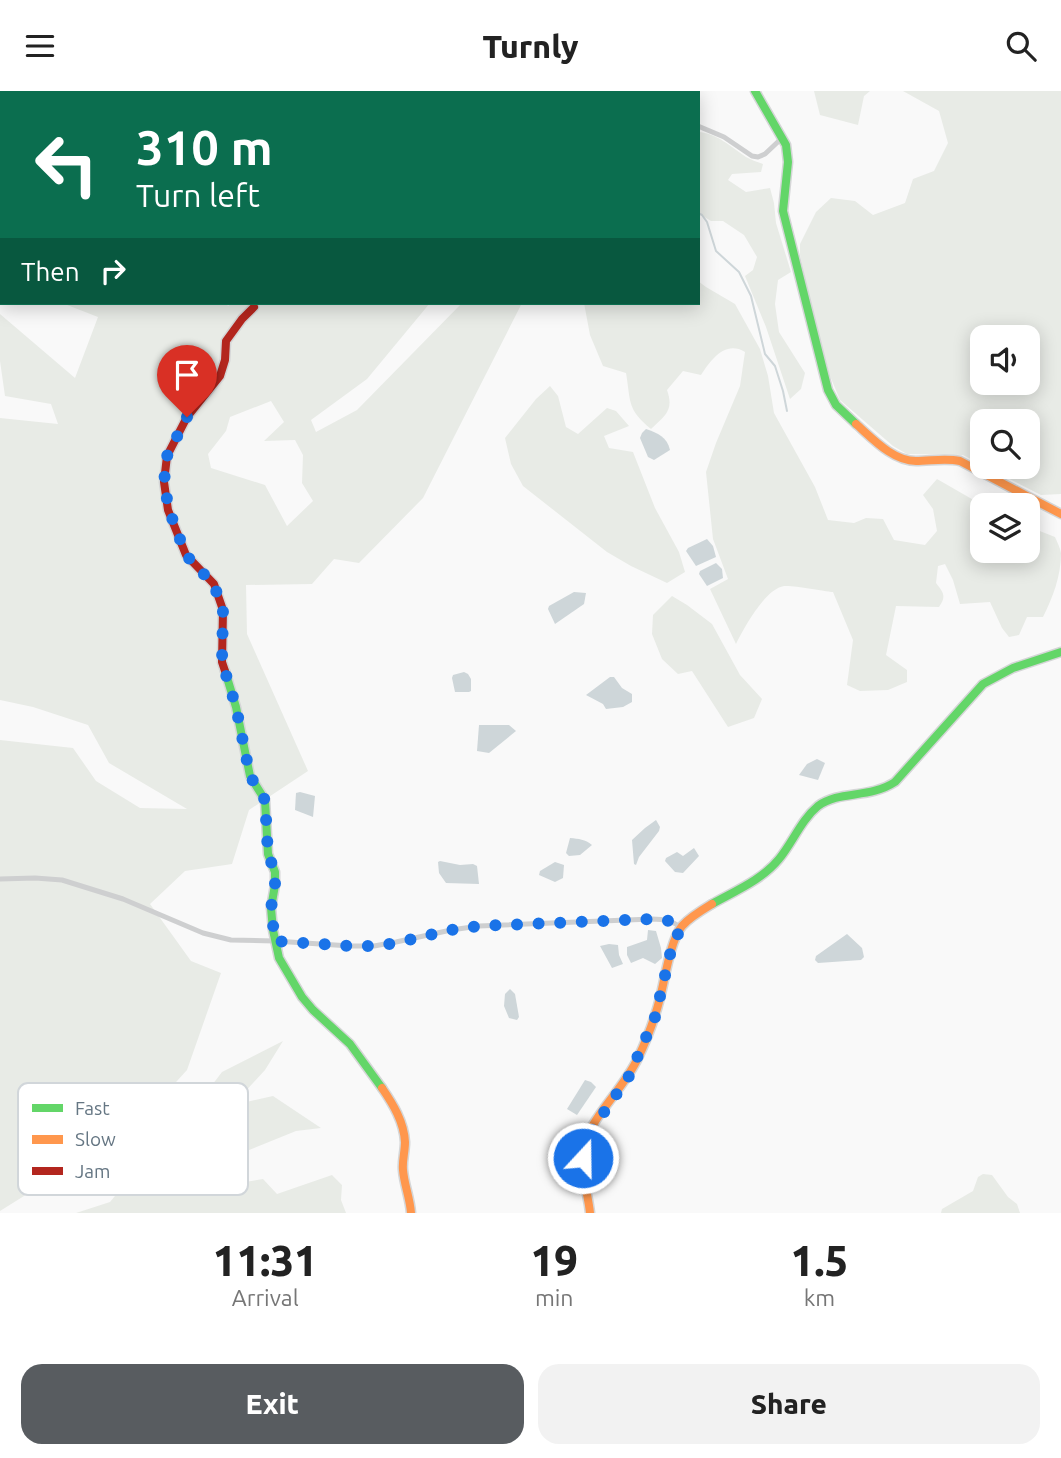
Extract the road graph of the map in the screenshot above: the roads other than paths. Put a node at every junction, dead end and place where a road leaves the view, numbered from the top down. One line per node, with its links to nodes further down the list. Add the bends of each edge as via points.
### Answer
1 (755, 91): 3 (street)
2 (700, 127): 3 (street, via 758,157)
3 (782, 138): 5 (street, via 788,162 783,211 835,404 902,460 960,461)
4 (254, 306): 9 (street, via 226,341 219,376 187,417 167,456 164,482 186,555 214,585 223,610 222,662 250,776 265,800 268,854 275,872 271,908)
5 (1061, 514)
6 (1061, 652): 8 (street, via 1013,668 984,684 895,782 876,792 824,802 771,867)
7 (0, 879): 9 (street, via 62,880 123,899 203,933 230,940)
8 (680, 927): 9 (street, via 652,919 479,926 374,946); 11 (street, via 655,1017 639,1054 583,1147)
9 (275, 941): 10 (street, via 279,958 302,997 350,1044 394,1105 405,1142 403,1170)
10 (411, 1213)
11 (590, 1213)

